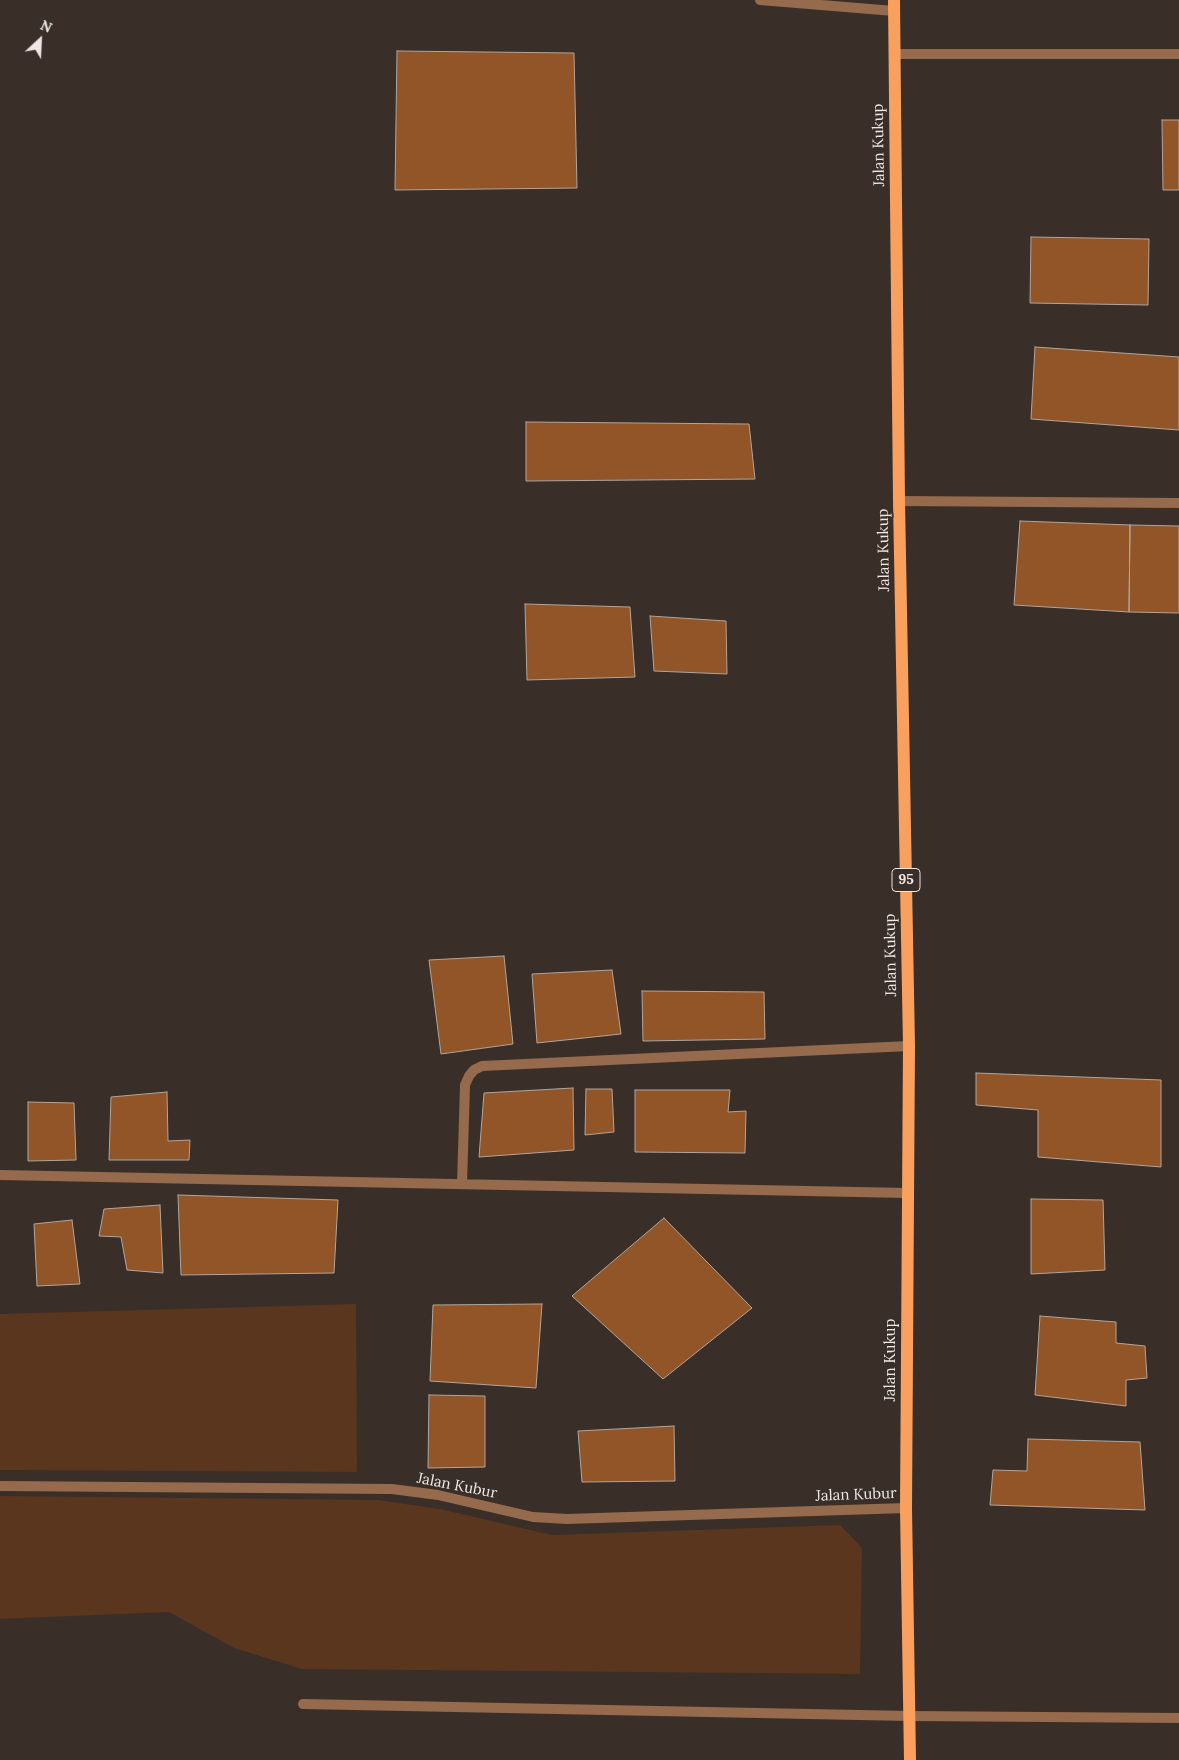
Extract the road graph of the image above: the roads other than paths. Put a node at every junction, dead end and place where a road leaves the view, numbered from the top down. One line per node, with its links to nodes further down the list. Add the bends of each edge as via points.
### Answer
1 (760, 0): 2 (street)
2 (894, 6): 3 (main road, Jalan Kukup / 95)
3 (895, 54): 4 (street); 5 (main road, Jalan Kukup / 95)
4 (1179, 54)
5 (899, 501): 6 (street); 7 (main road, Jalan Kukup / 95)
6 (1179, 502)
7 (909, 1046): 9 (street, via 482,1066 474,1070 465,1085); 10 (main road, Jalan Kukup / 95)
8 (0, 1176): 9 (street)
9 (462, 1184): 10 (street)
10 (907, 1193): 12 (main road, Jalan Kukup / 95)
11 (0, 1486): 12 (street, Jalan Kubur, via 392,1489 533,1517 567,1519)
12 (906, 1508): 14 (main road, Jalan Kukup / 95)
13 (302, 1704): 14 (street)
14 (910, 1716): 15 (street); 16 (main road, Jalan Kukup / 95)
15 (1179, 1718)
16 (910, 1760)

